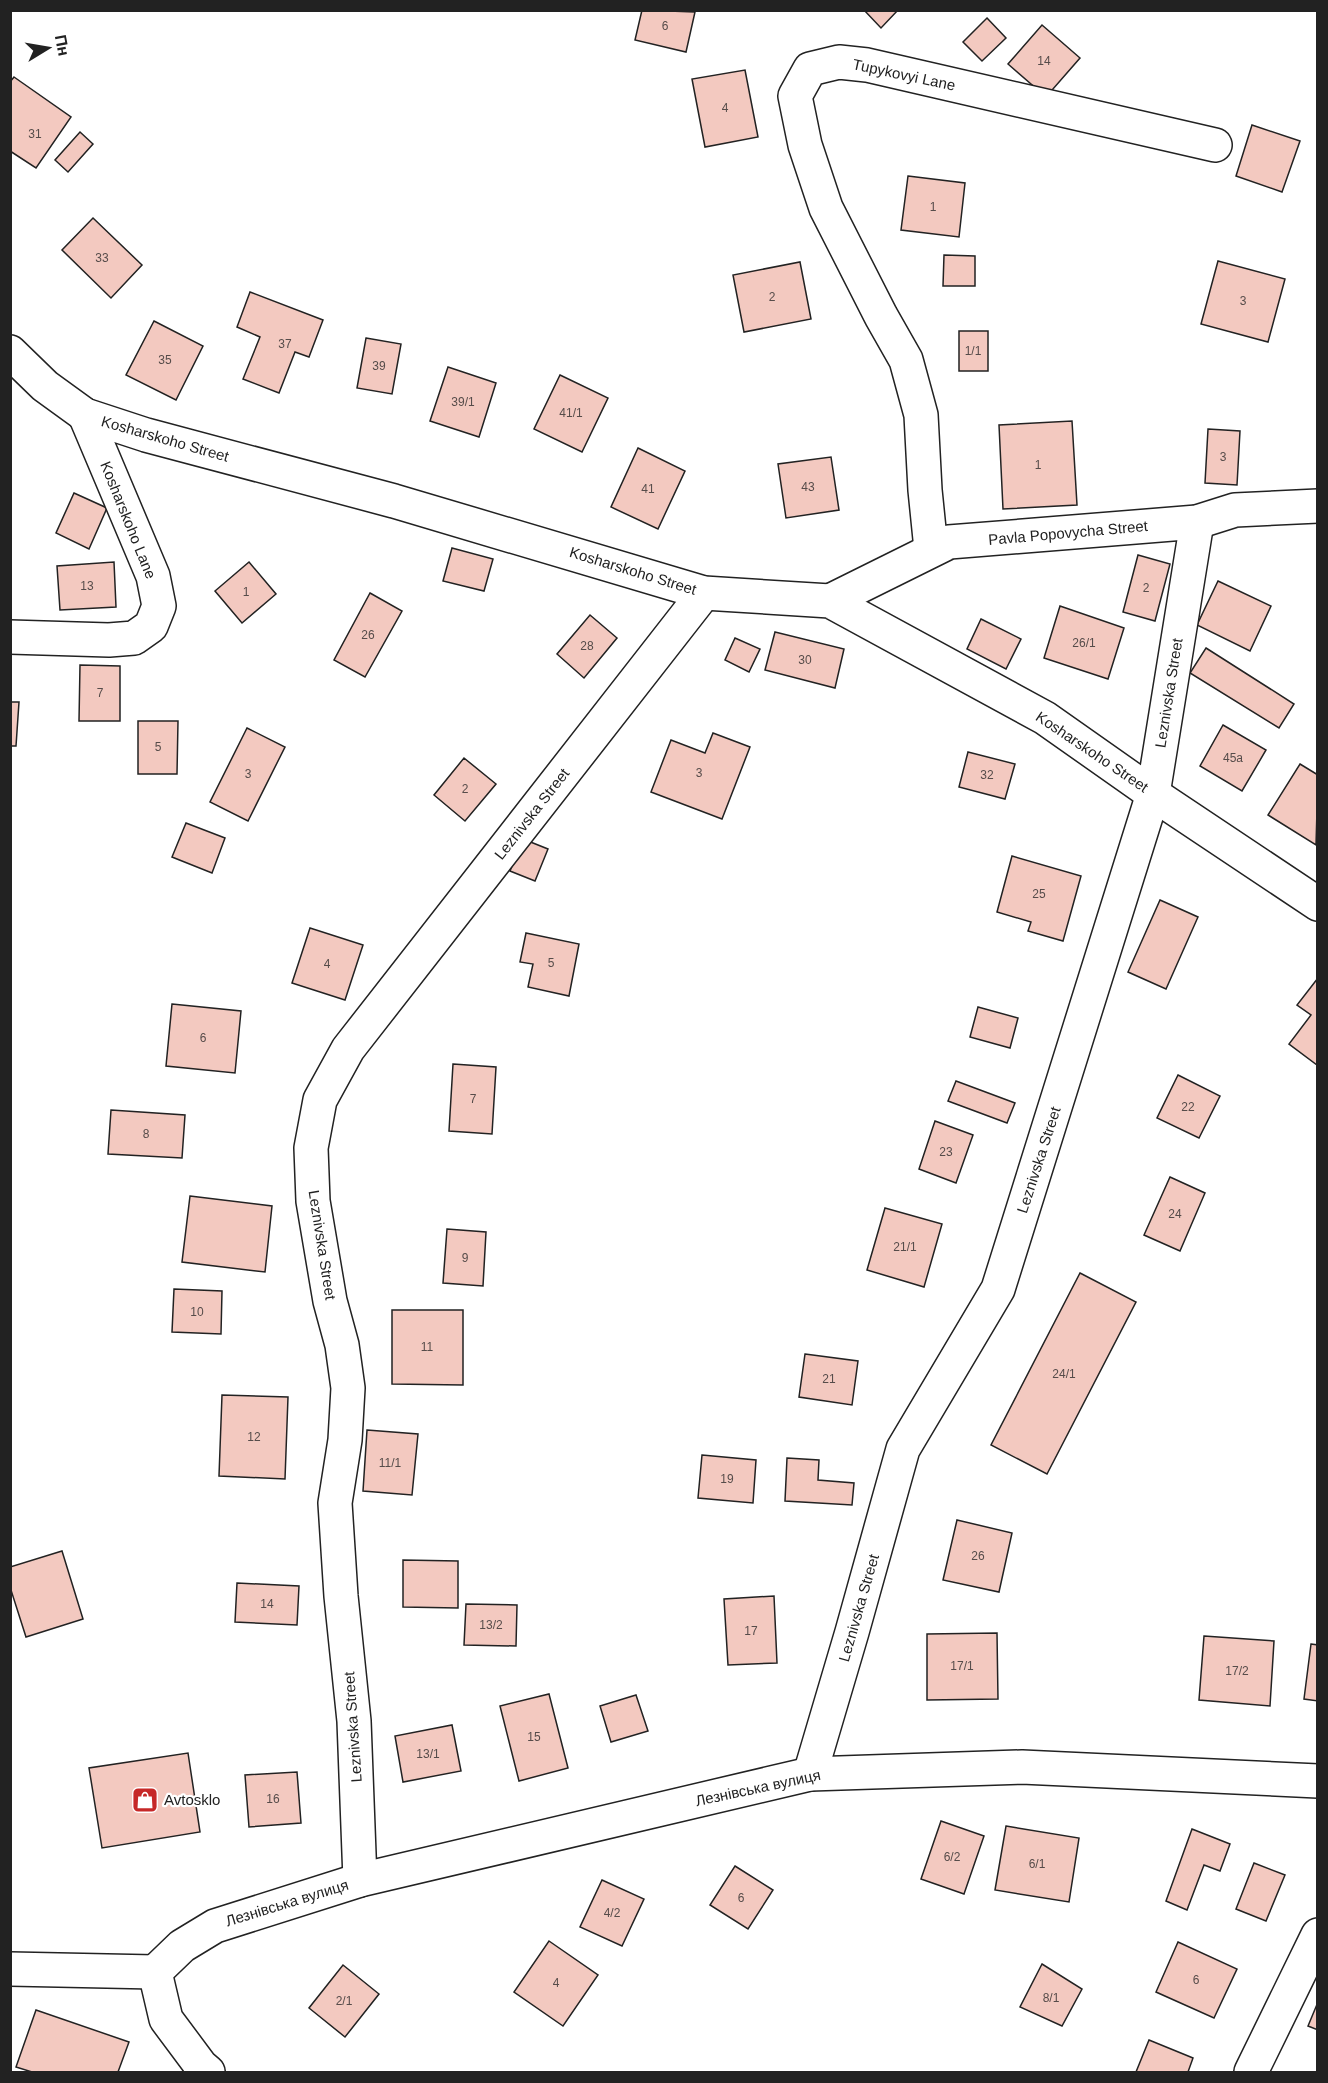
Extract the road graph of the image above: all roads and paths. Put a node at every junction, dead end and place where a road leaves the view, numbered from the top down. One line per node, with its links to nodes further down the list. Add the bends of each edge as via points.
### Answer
1 (1215, 145): 6 (street, Tupykovyi Lane, via 867,65 839,62 810,69 795,96 805,145 826,208 906,360 921,415)
2 (10, 352): 3 (street, Kosharskoho Street, via 45,386)
3 (85, 415): 7 (street, Kosharskoho Street); 9 (street, Kosharskoho Lane, via 153,576 159,606 151,626 134,638)
4 (1317, 506): 5 (street, Pavla Popovycha Street, via 1235,510)
5 (1197, 522): 6 (street, Pavla Popovycha Street, via 949,542); 10 (street, Leznivska Street)
6 (931, 549): 8 (street, Pavla Popovycha Street)
7 (704, 593): 8 (street, Kosharskoho Street); 14 (street, Leznivska Street, via 348,1049 320,1100 311,1148 313,1201 348,1388 335,1503 354,1721)
8 (830, 601): 10 (street, Kosharskoho Street, via 1045,718)
9 (10, 638)
10 (1153, 794): 11 (street, Kosharskoho Street); 12 (street, Leznivska Street, via 998,1289 903,1449)
11 (1317, 904)
12 (810, 1774): 13 (street, Лезнівська вулиця, via 1022,1767); 14 (street, Лезнівська вулиця)
13 (1317, 1781)
14 (360, 1880): 17 (street, Лезнівська вулиця, via 215,1926 182,1946)
15 (1317, 1935): 19 (street)
16 (10, 1969): 17 (street)
17 (155, 1971): 18 (street, via 166,2019)
18 (208, 2073)
19 (1251, 2073)

